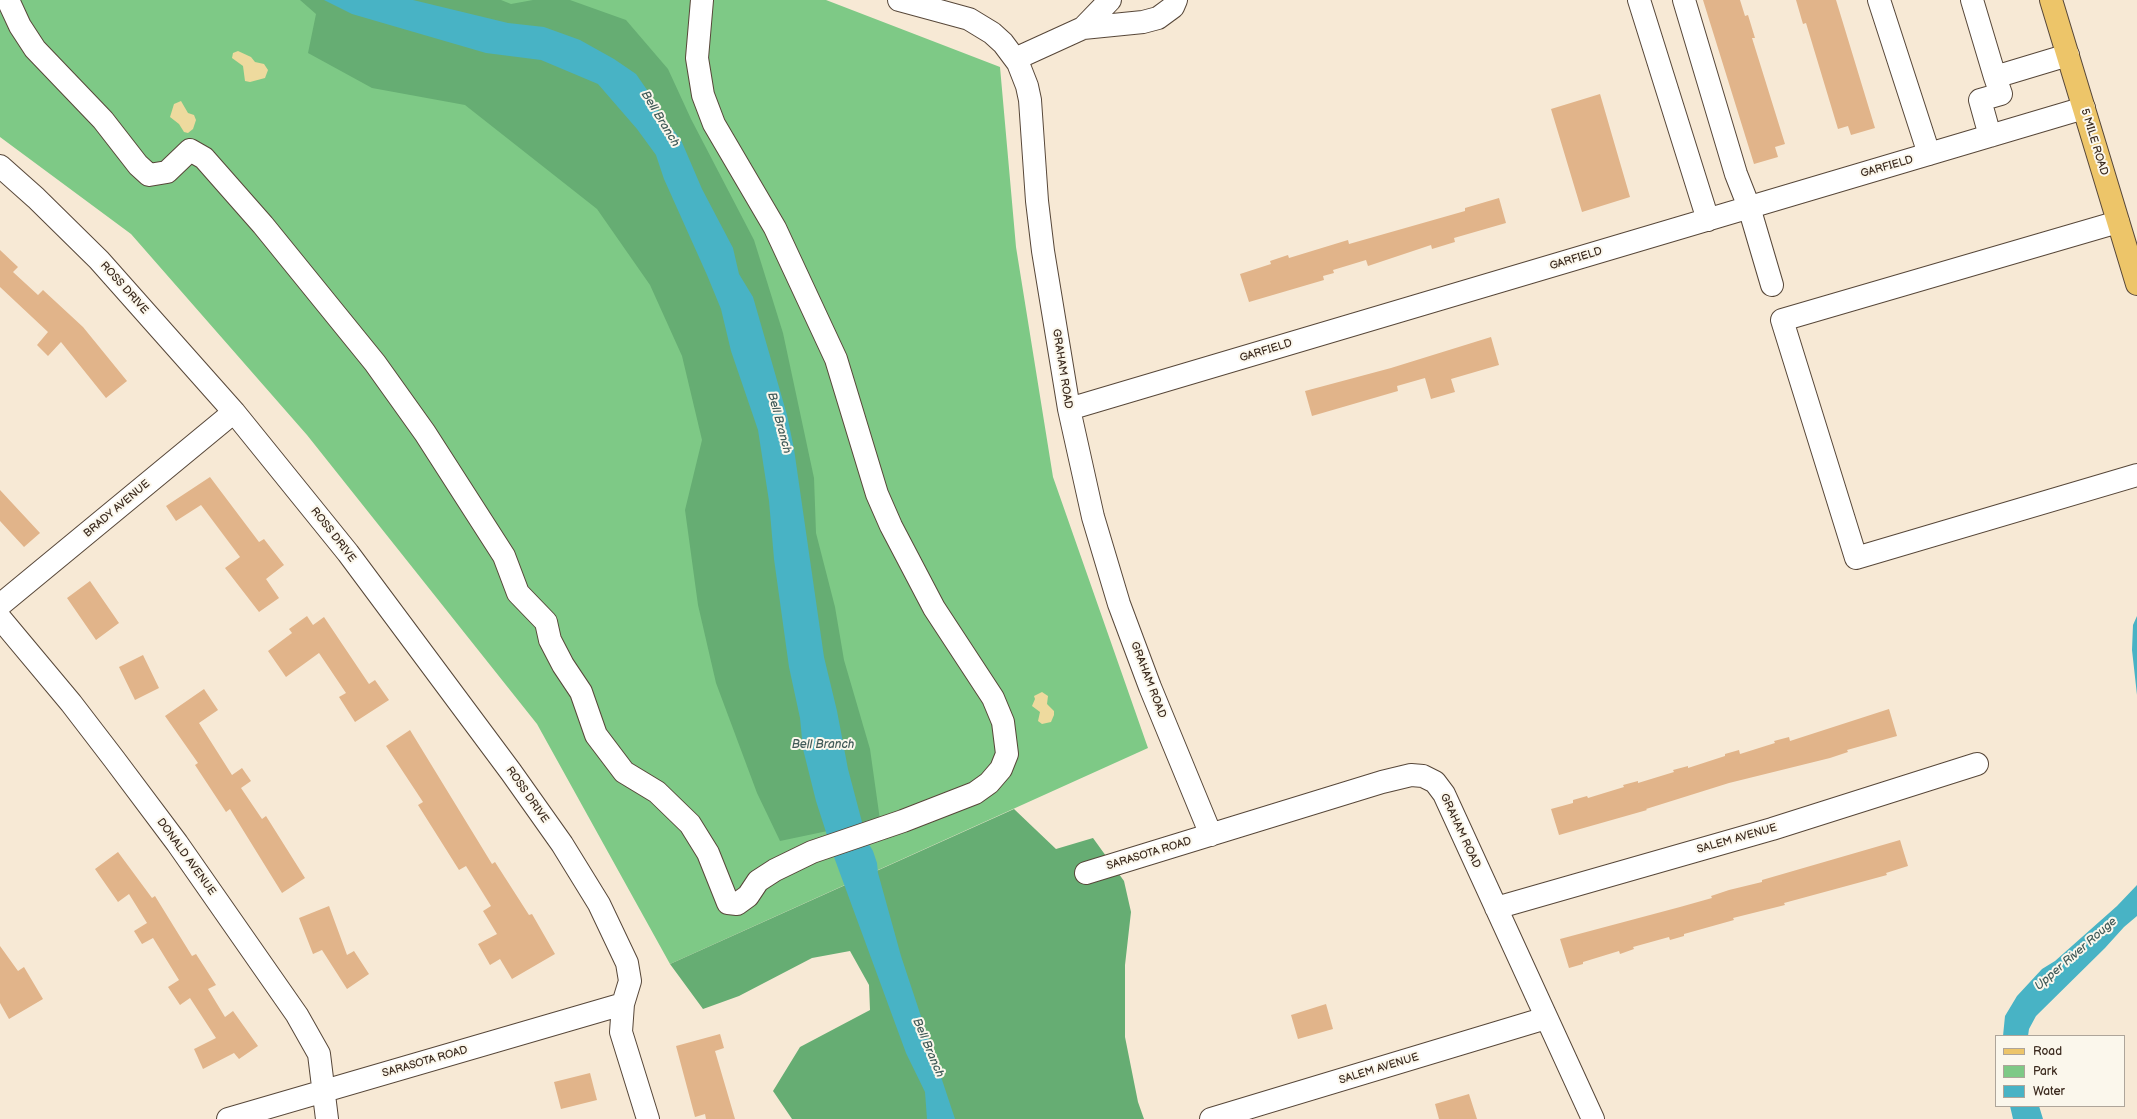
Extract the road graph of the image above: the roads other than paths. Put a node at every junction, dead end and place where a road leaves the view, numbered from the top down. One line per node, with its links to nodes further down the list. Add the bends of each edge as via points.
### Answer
1 (8, 0): 2 (street, via 20,26 35,49 103,120 138,165 149,175 167,172 190,150 204,158 263,225 370,357 425,433 504,556 518,593 546,622 550,640 562,665 581,692 596,735 624,772 657,792 690,824 708,853 728,903 737,904 748,896 758,881 812,852 904,821 975,793 1001,769 1007,754 1003,722 994,698 934,608 891,526 877,494 836,359 776,228 714,124 703,95 697,58)
2 (702, 0)
3 (899, 0): 13 (street, GRAHAM ROAD, via 980,25 1003,43)
4 (1110, 0): 11 (street)
5 (1176, 0): 11 (street, via 1170,11 1158,18)
6 (1639, 0): 20 (street)
7 (1684, 0): 19 (street, via 1736,174)
8 (1879, 0): 17 (street)
9 (1972, 0): 14 (street)
10 (2051, 0): 12 (main road, 5 MILE ROAD)
11 (1083, 28): 13 (street)
12 (2068, 55): 14 (street); 15 (main road, 5 MILE ROAD)
13 (1015, 59): 24 (street, GRAHAM ROAD, via 1030,100 1043,251)
14 (1995, 77): 16 (street, via 2001,94 1980,100)
15 (2084, 108): 16 (street, GARFIELD); 21 (main road, 5 MILE ROAD)
16 (1990, 136): 17 (street, GARFIELD)
17 (1929, 154): 19 (street, GARFIELD)
18 (0, 166): 25 (street, ROSS DRIVE, via 99,260)
19 (1749, 207): 20 (street, GARFIELD); 23 (street)
20 (1708, 220): 24 (street, GARFIELD)
21 (2118, 222): 22 (main road, 5 MILE ROAD); 26 (street, via 1782,320 1856,558)
22 (2137, 284)
23 (1772, 285)
24 (1069, 409): 30 (street, GRAHAM ROAD, via 1093,517 1119,604)
25 (234, 412): 27 (street, BRADY AVENUE); 33 (street, ROSS DRIVE, via 348,553 562,844 599,904 627,963 630,980)
26 (2137, 475)
27 (0, 605)
28 (0, 618): 35 (street, DONALD AVENUE, via 71,702 275,982 319,1054)
29 (1977, 764): 32 (street, SALEM AVENUE, via 1772,829)
30 (1211, 835): 31 (street, SARASOTA ROAD); 32 (street, GRAHAM ROAD, via 1382,782 1411,775 1423,776 1435,782 1444,794)
31 (1086, 873)
32 (1496, 908): 34 (street, GRAHAM ROAD)
33 (623, 1004): 35 (street, SARASOTA ROAD); 38 (street, via 621,1032)
34 (1546, 1018): 39 (street, SALEM AVENUE); 40 (street, GRAHAM ROAD)
35 (325, 1091): 36 (street, SARASOTA ROAD); 37 (street, DONALD AVENUE)
36 (228, 1119)
37 (327, 1119)
38 (648, 1119)
39 (1211, 1119)
40 (1593, 1119)

